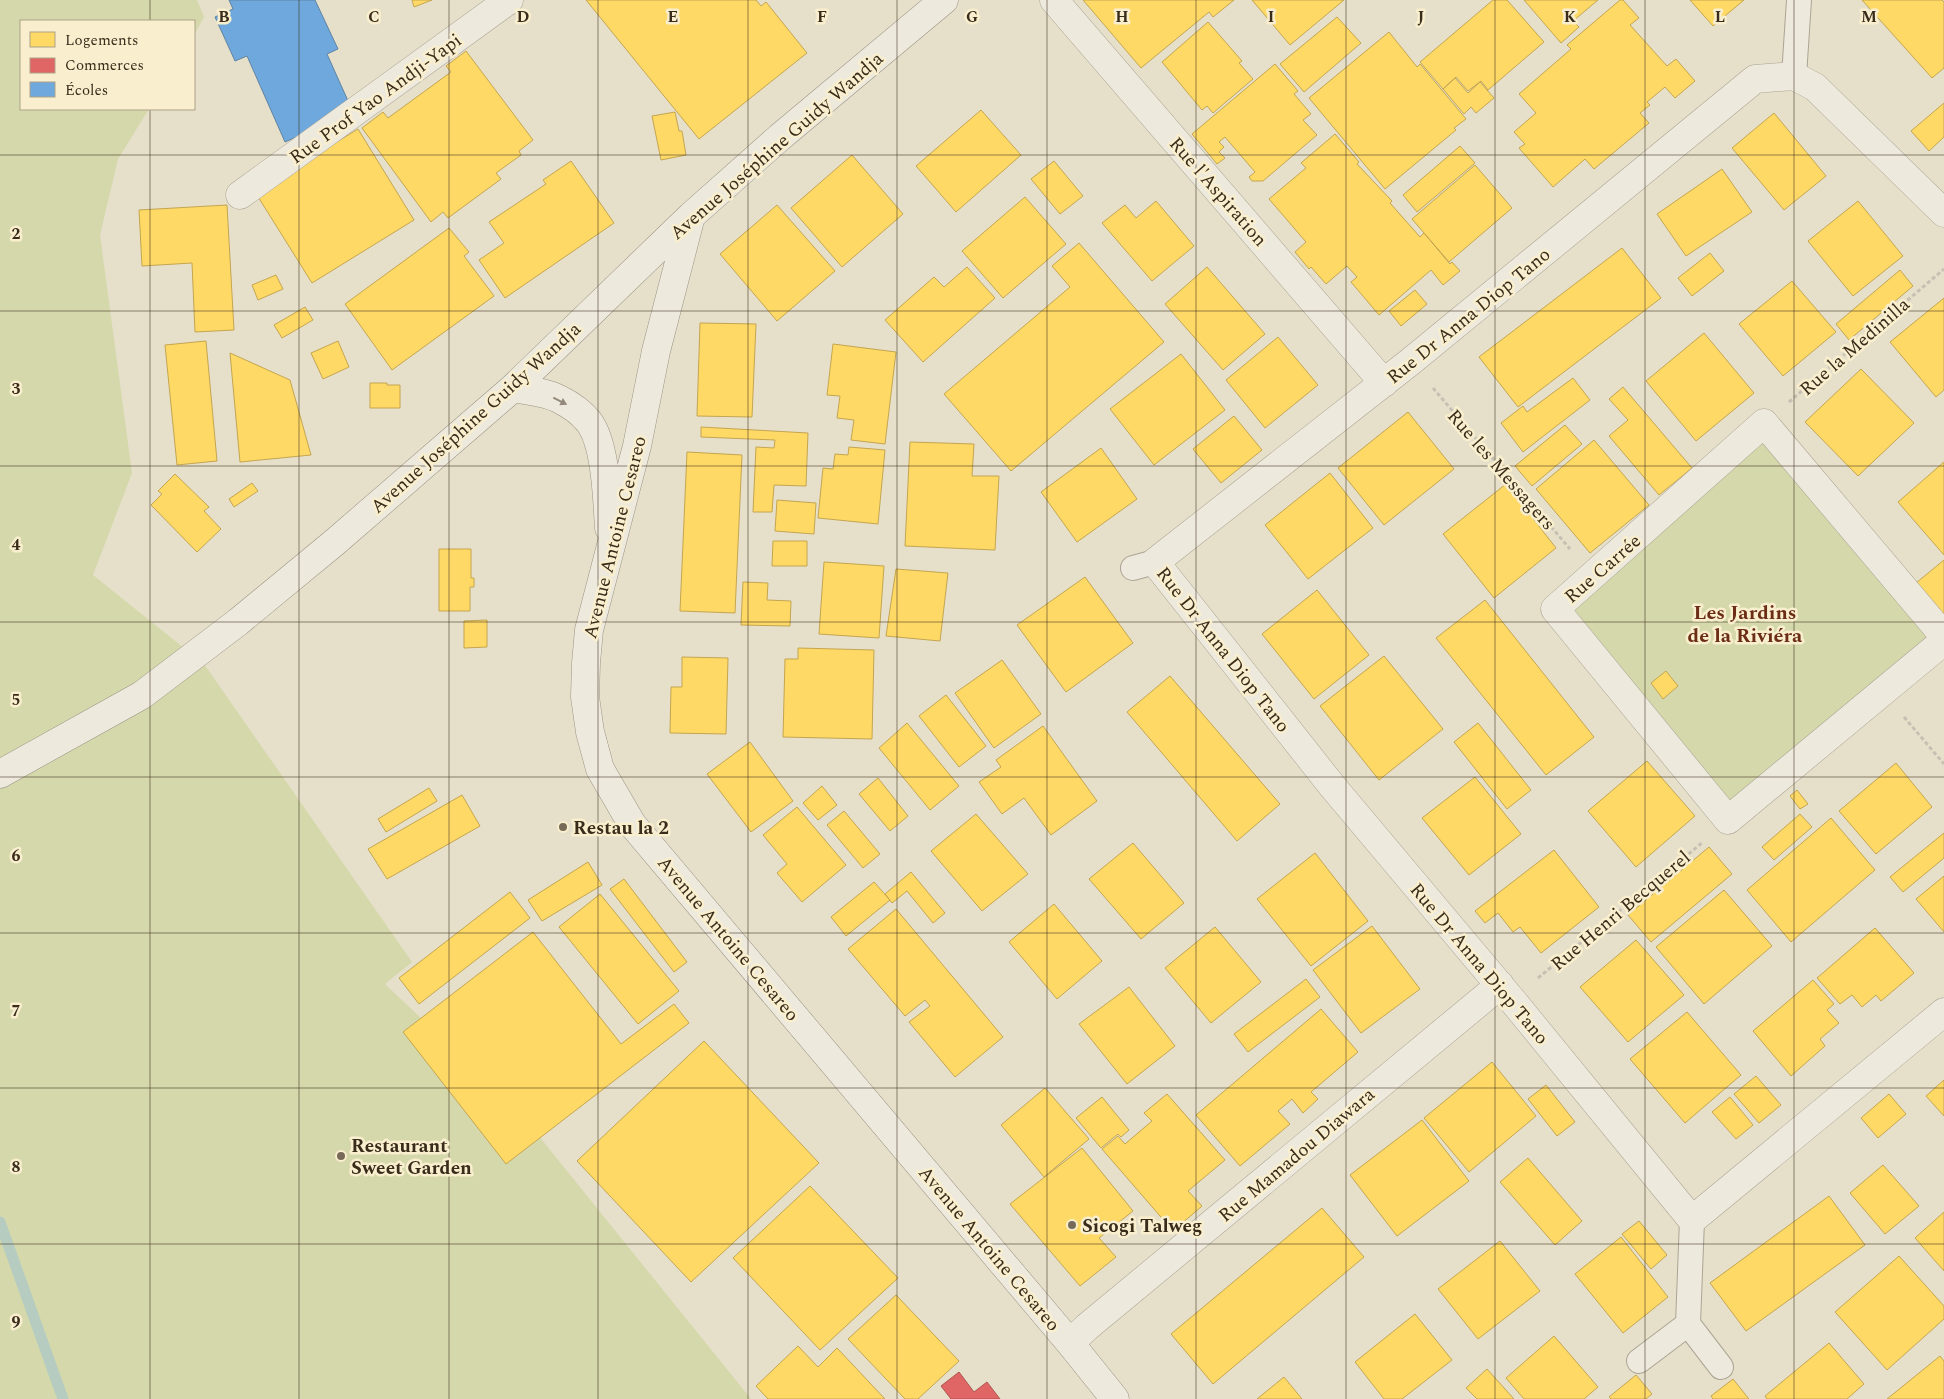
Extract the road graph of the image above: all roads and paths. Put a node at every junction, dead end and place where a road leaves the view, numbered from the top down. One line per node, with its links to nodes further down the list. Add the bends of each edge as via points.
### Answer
1 (509, 0): 6 (street, Rue Prof Yao Andji-Yapi)
2 (944, 0): 8 (street, Avenue Joséphine Guidy Wandja)
3 (1054, 0): 11 (street, Rue l'Aspiration)
4 (1799, 0): 5 (lane)
5 (1794, 76): 7 (street, via 1815,87); 10 (street, Rue Dr Anna Diop Tano, via 1755,80)
6 (240, 195)
7 (1944, 213)
8 (691, 216): 12 (street, Avenue Joséphine Guidy Wandja); 14 (street, Avenue Antoine Cesareo)
9 (1944, 269): 13 (path, Rue la Medinilla)
10 (1410, 362): 11 (street, Rue Dr Anna Diop Tano); 15 (path, Rue les Messagers)
11 (1384, 383): 22 (street, Rue Dr Anna Diop Tano, via 1144,565)
12 (514, 388): 14 (street, one-way to 14, via 558,398 589,422 598,441 603,470); 20 (street, Avenue Joséphine Guidy Wandja, via 253,610 142,695)
13 (1764, 423): 15 (street, Rue Carrée); 16 (street)
14 (610, 552): 26 (street, Avenue Antoine Cesareo, via 589,630 586,662 585,697 600,769 632,824)
15 (1594, 576): 21 (street, Rue Carrée, via 1555,609)
16 (1944, 636)
17 (1944, 641): 18 (street)
18 (1882, 692): 19 (path); 21 (street)
19 (1944, 764)
20 (0, 774)
21 (1728, 820): 22 (path, Rue Henri Becquerel)
22 (1506, 993): 24 (street, Rue Dr Anna Diop Tano); 26 (street, Rue Mamadou Diawara)
23 (1944, 1012): 24 (street)
24 (1692, 1220): 25 (lane)
25 (1688, 1324): 27 (lane); 28 (lane)
26 (1070, 1343): 29 (street, Avenue Antoine Cesareo)
27 (1639, 1361)
28 (1721, 1367)
29 (1115, 1399)

